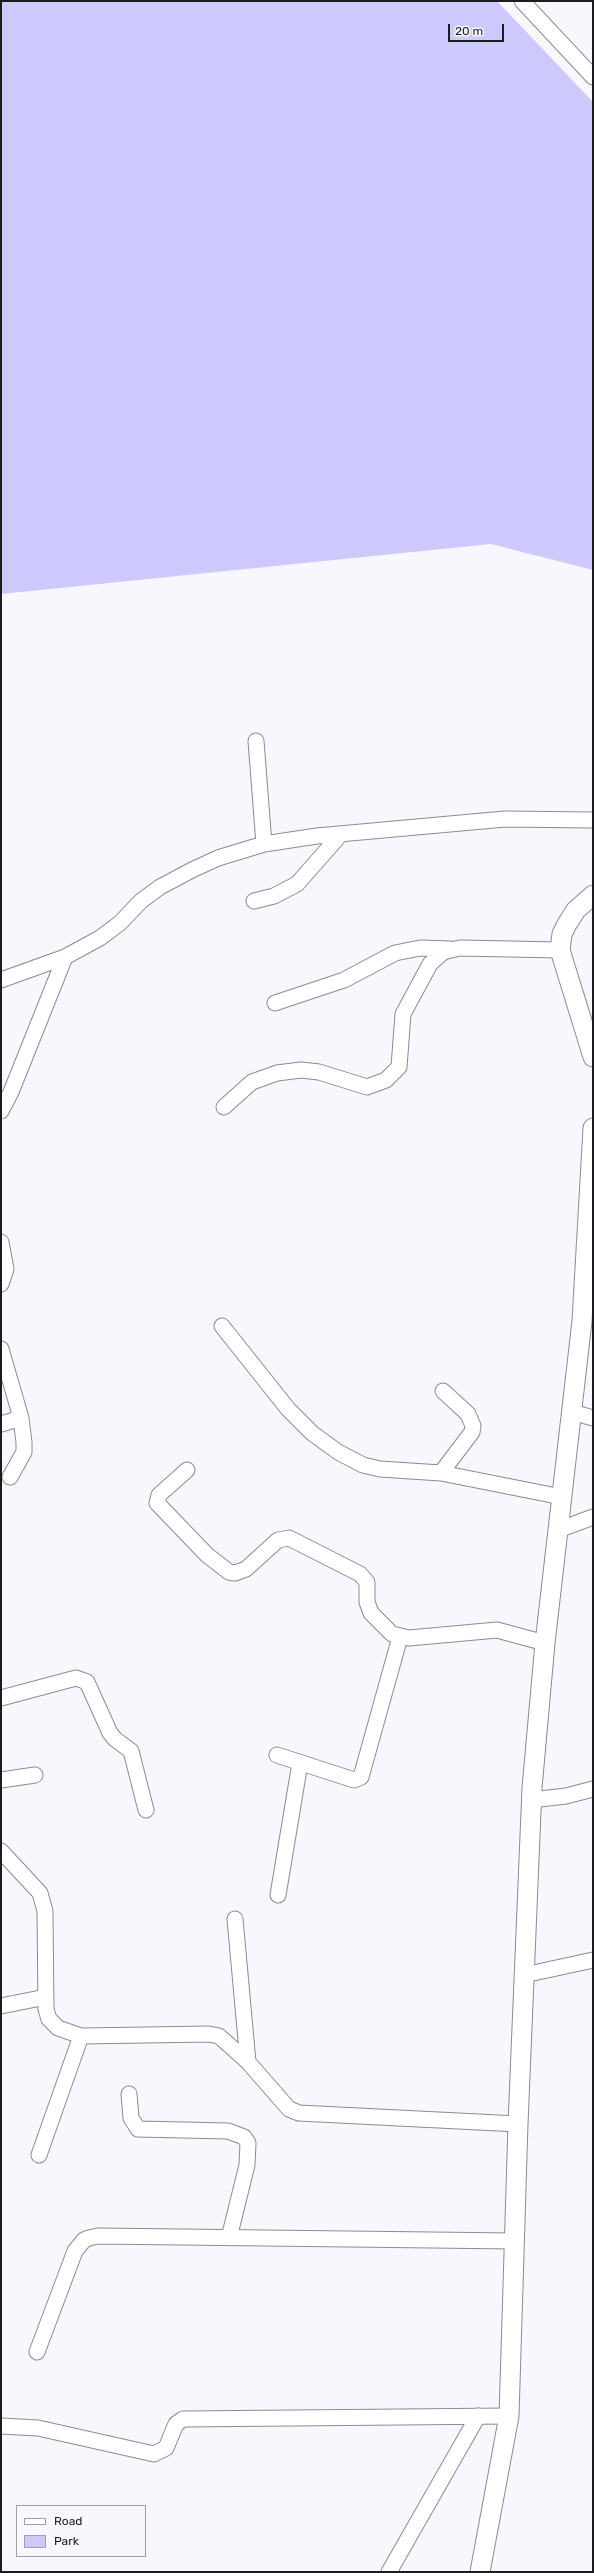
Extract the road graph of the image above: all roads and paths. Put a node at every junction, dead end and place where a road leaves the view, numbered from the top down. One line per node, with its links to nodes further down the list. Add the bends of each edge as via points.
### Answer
1 (522, 1): 2 (street)
2 (593, 77)
3 (256, 741): 6 (street)
4 (593, 820): 5 (street, via 505,819)
5 (341, 834): 6 (street); 8 (street, via 297,884 274,896)
6 (264, 844): 11 (street, via 218,858 160,887 141,901 111,931)
7 (593, 895): 10 (street, via 576,910 567,924 562,934)
8 (254, 901)
9 (451, 949): 10 (street); 13 (street, via 420,948 395,953 344,980); 15 (street, via 442,952 430,964 404,1014 399,1067 386,1080 367,1087 319,1072 301,1070 277,1073 252,1082)
10 (560, 950): 14 (street)
11 (65, 957): 12 (street); 16 (street)
12 (1, 980)
13 (275, 1003)
14 (593, 1057)
15 (224, 1107)
16 (1, 1111)
17 (593, 1128): 18 (street)
18 (591, 1206): 24 (street)
19 (1, 1242): 20 (street, via 6,1269)
20 (1, 1284)
21 (222, 1326): 29 (street, via 288,1409 312,1433 338,1452 363,1465 380,1469)
22 (1, 1349): 25 (street)
23 (443, 1391): 29 (street, via 468,1414 473,1426 472,1432)
24 (572, 1412): 26 (street); 31 (street)
25 (20, 1418): 27 (street); 30 (street, via 24,1452)
26 (593, 1418)
27 (1, 1424)
28 (187, 1470): 34 (street, via 159,1495 157,1503 222,1568 229,1572 240,1572 278,1540 289,1538 360,1574 367,1582 367,1602 371,1613 382,1625)
29 (441, 1473): 31 (street)
30 (10, 1477)
31 (562, 1497): 33 (street)
32 (593, 1518): 33 (street)
33 (558, 1530): 35 (street)
34 (400, 1637): 35 (street, via 497,1630); 38 (street, via 363,1775 354,1780)
35 (545, 1643): 42 (street)
36 (1, 1698): 43 (street, via 76,1678 87,1682 110,1733 130,1751)
37 (277, 1755): 38 (street)
38 (300, 1763): 45 (street)
39 (35, 1775): 40 (street)
40 (1, 1780)
41 (593, 1789): 42 (street, via 566,1796)
42 (531, 1800): 48 (street)
43 (146, 1810)
44 (1, 1851): 49 (street, via 36,1887 42,1901 45,1911)
45 (278, 1895)
46 (235, 1919): 52 (street)
47 (593, 1960): 48 (street)
48 (524, 1975): 54 (street)
49 (46, 1997): 50 (street); 51 (street, via 47,2014 53,2024 64,2031)
50 (1, 2006)
51 (81, 2036): 52 (street, via 209,2034 220,2036); 55 (street)
52 (248, 2062): 54 (street, via 289,2109 300,2113)
53 (129, 2094): 56 (street, via 131,2118 138,2129 228,2131 244,2137 248,2143 247,2165)
54 (518, 2124): 57 (street)
55 (39, 2155)
56 (230, 2238): 57 (street); 58 (street, via 98,2236 84,2240 75,2251)
57 (515, 2241): 60 (street)
58 (37, 2352)
59 (478, 2416): 60 (street); 61 (street, via 183,2419 176,2424 166,2448 154,2454 38,2428); 62 (street)
60 (509, 2416): 63 (street)
61 (1, 2426)
62 (389, 2572)
63 (480, 2572)

